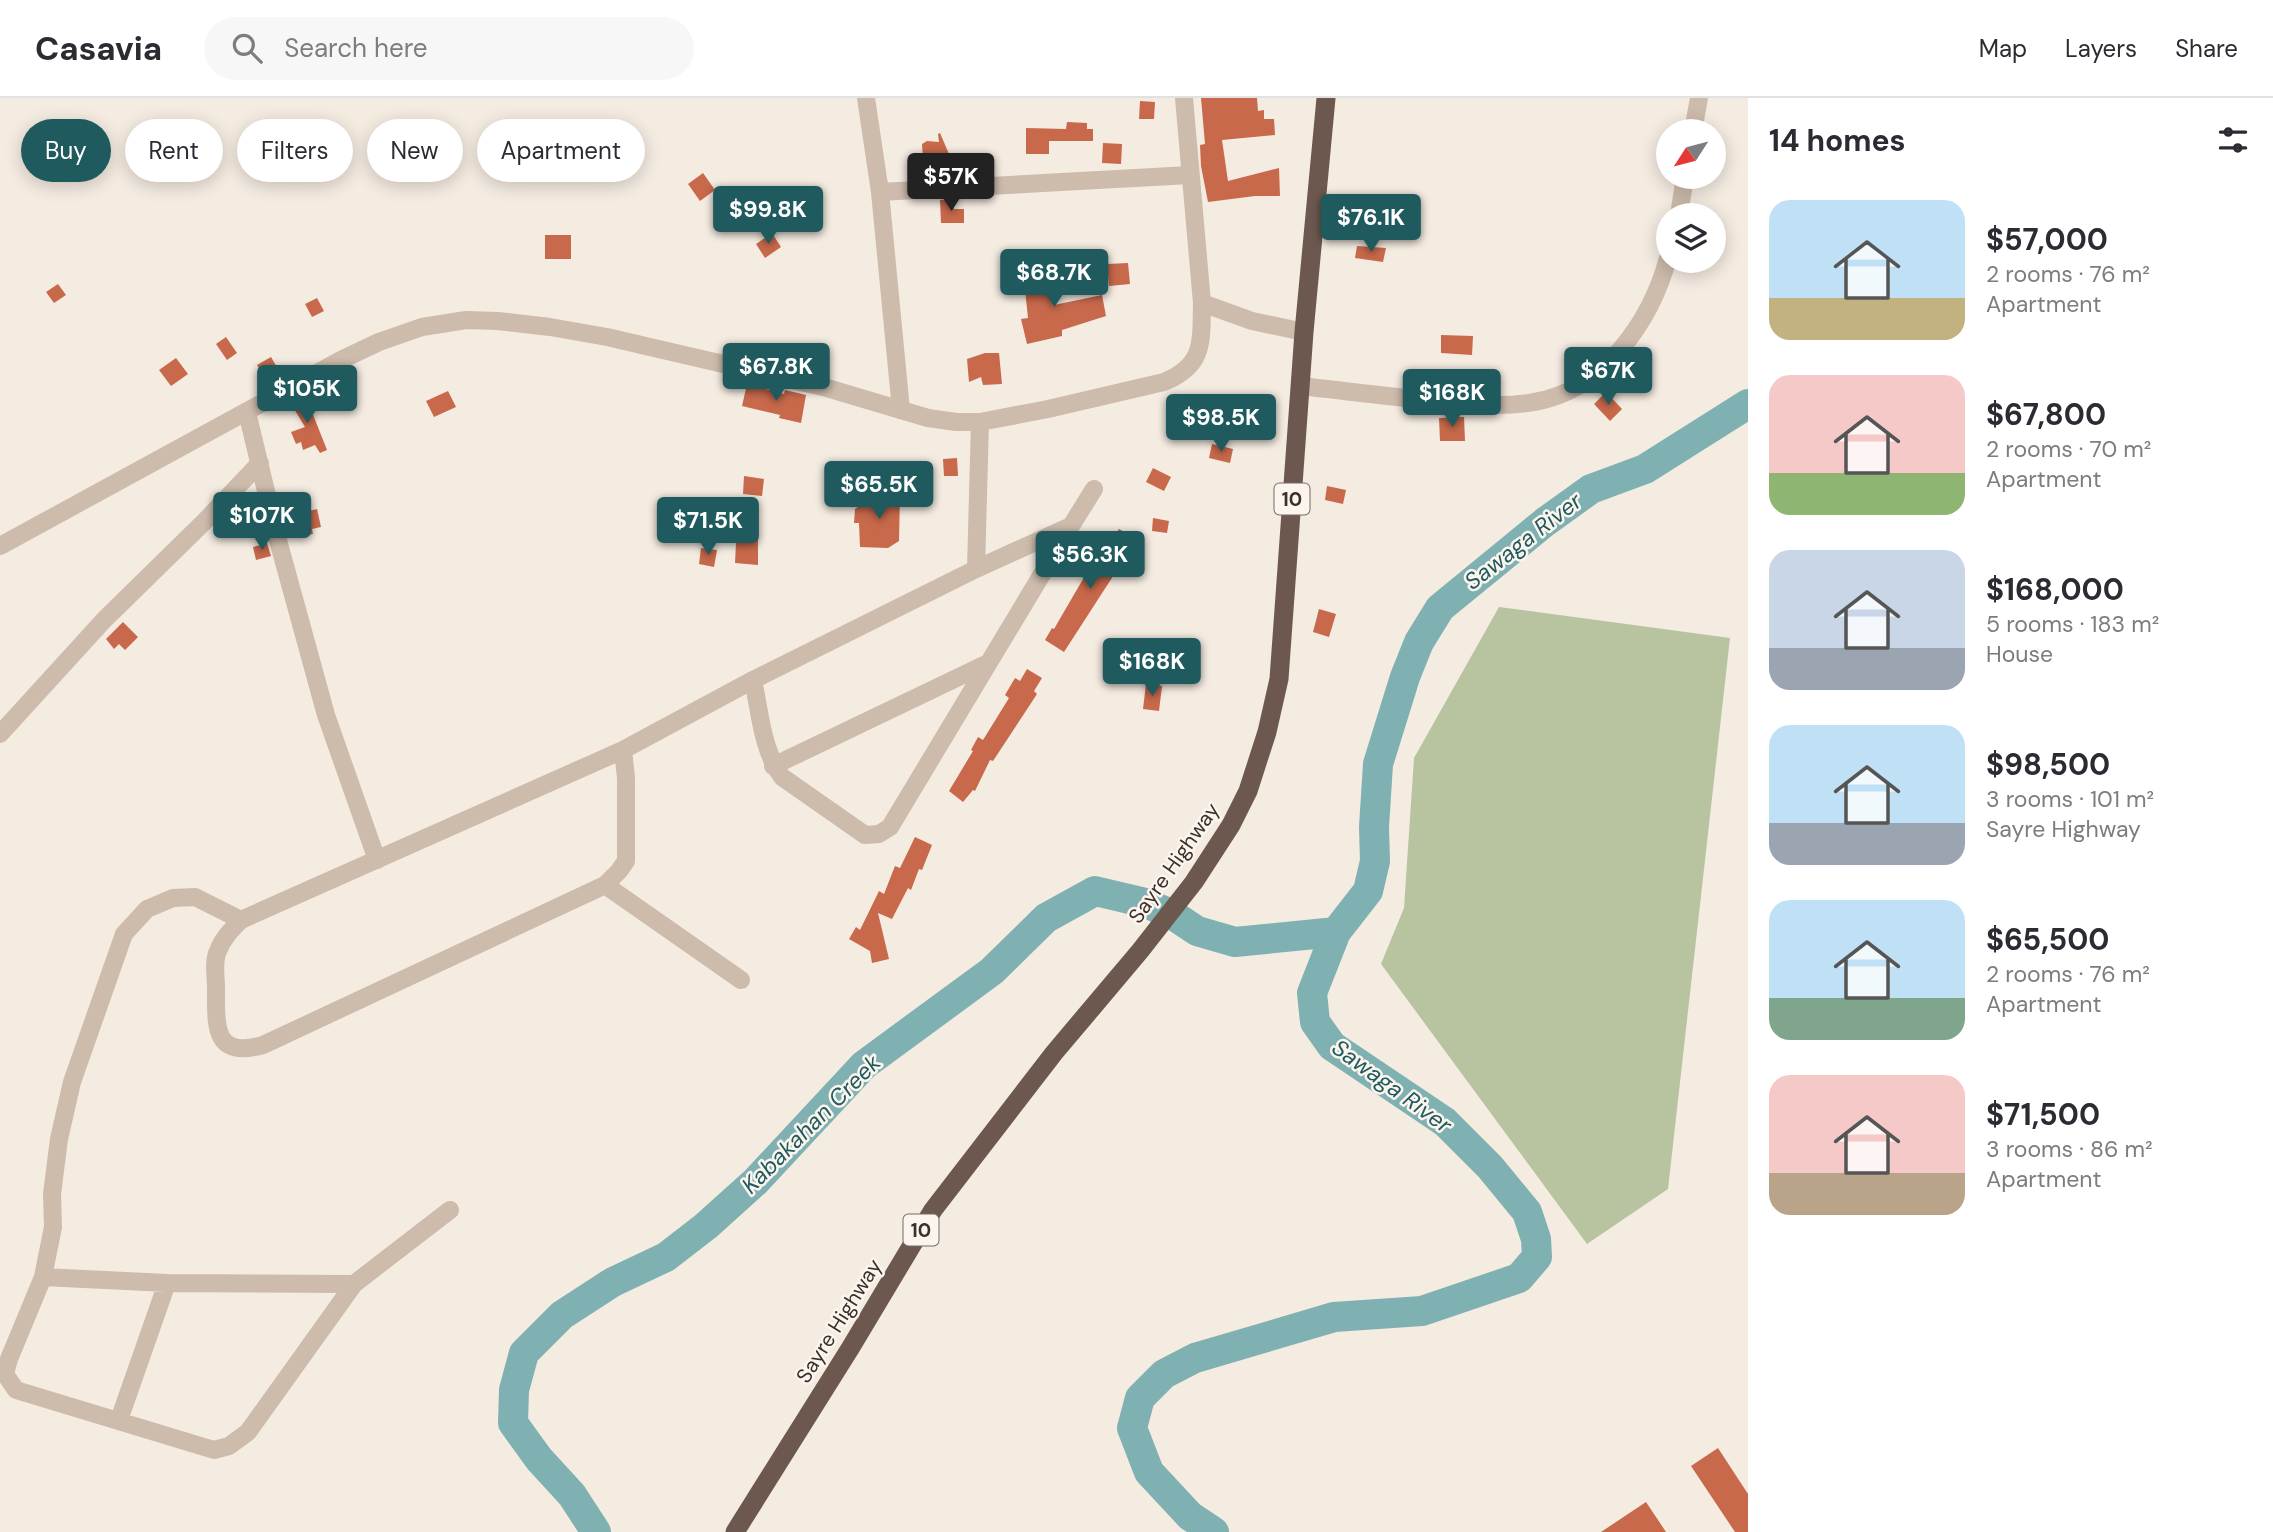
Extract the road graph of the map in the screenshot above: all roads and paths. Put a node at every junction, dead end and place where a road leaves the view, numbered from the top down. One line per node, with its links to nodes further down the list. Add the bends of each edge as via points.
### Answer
1 (866, 98): 7 (street)
2 (1184, 98): 6 (street)
3 (1326, 98): 10 (highway, Sayre Highway / 10)
4 (1699, 98): 5 (street)
5 (1695, 119)
6 (1190, 175): 7 (street); 9 (street)
7 (880, 192): 12 (street)
8 (1664, 273): 11 (street, via 1636,330 1606,365 1573,389 1535,402 1491,406)
9 (1202, 303): 10 (street, via 1252,321); 14 (street, via 1197,357 1180,375)
10 (1304, 332): 11 (highway, Sayre Highway / 10)
11 (1300, 386): 34 (highway, Sayre Highway / 10, via 1279,679 1248,791 1194,882 933,1210)
12 (901, 410): 13 (street, via 827,388 607,337 466,320 422,327 379,342); 14 (street, via 929,418)
13 (247, 412): 15 (street); 18 (street)
14 (980, 422): 19 (street)
15 (260, 463): 22 (street, via 104,620); 25 (street, via 326,715)
16 (1094, 489): 17 (street)
17 (1071, 526): 19 (street); 20 (street)
18 (0, 546)
19 (976, 569): 21 (street)
20 (989, 662): 24 (street); 24 (street, via 890,827 879,834 864,835 848,825)
21 (753, 680): 23 (street); 24 (street)
22 (0, 734)
23 (623, 750): 25 (street); 26 (street, via 626,861)
24 (773, 766)
25 (377, 860): 27 (street)
26 (605, 885): 27 (street, via 245,1050 230,1048 216,1025 216,954); 28 (street)
27 (240, 920): 30 (street, via 195,897 173,898 148,909 124,934 72,1082 59,1139 53,1227)
28 (741, 980)
29 (450, 1210): 32 (street)
30 (43, 1276): 31 (street); 33 (street, via 9,1359 5,1374 9,1382 16,1390)
31 (167, 1283): 32 (street); 33 (street)
32 (354, 1284): 33 (street, via 238,1441 214,1450)
33 (119, 1420)
34 (734, 1532)

